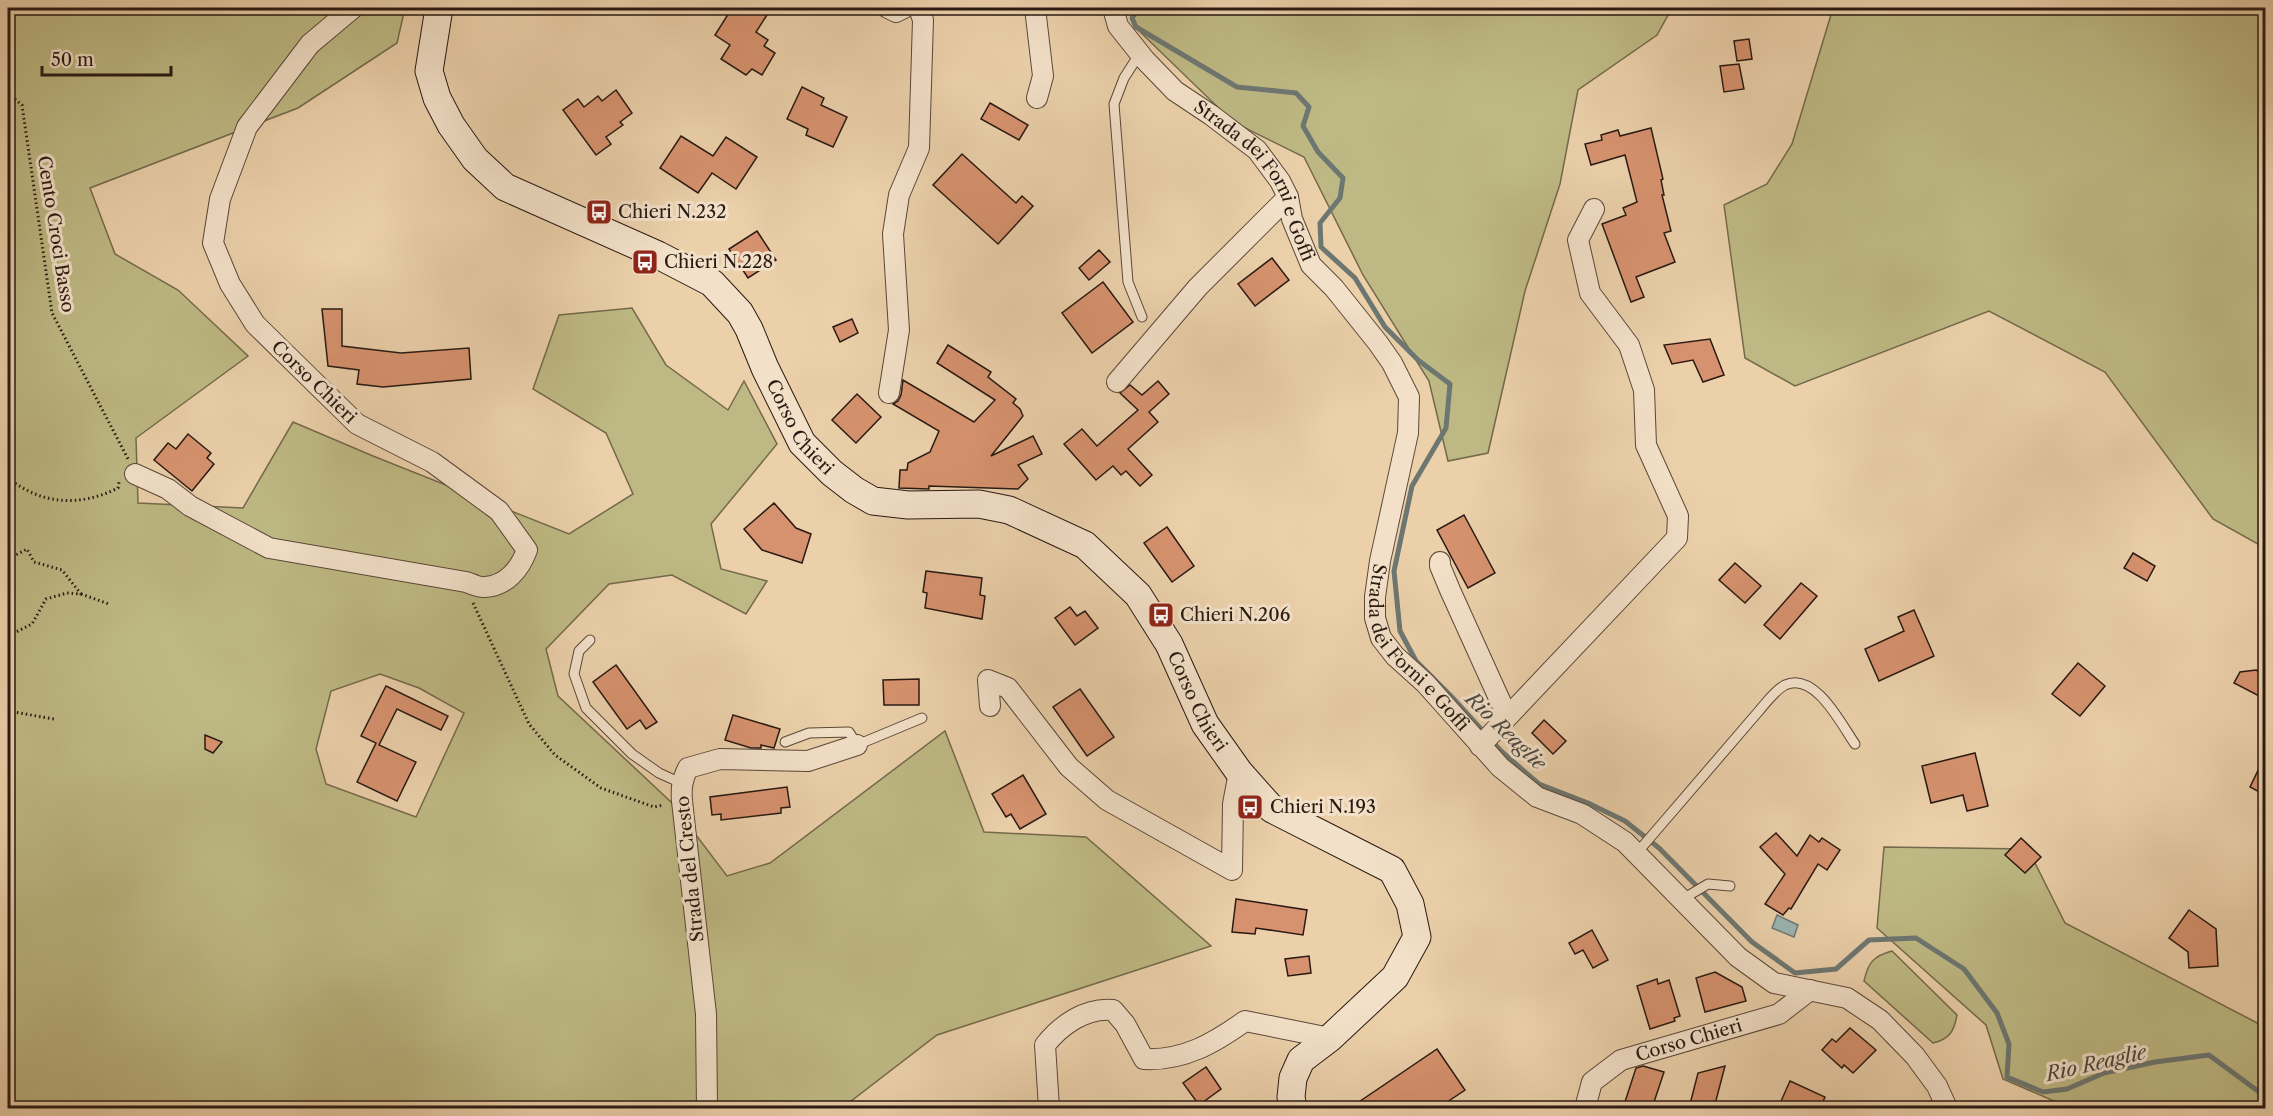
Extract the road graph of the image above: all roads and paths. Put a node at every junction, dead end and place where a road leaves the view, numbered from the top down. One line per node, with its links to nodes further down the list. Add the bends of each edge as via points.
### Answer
1 (353, 8): 20 (street, Corso Chieri, via 310,45 247,127 220,199 213,243 230,284 255,324 357,424 432,462 499,511 527,550 521,567 501,584 483,588)
2 (440, 8): 34 (main road, Corso Chieri, via 429,71 451,125 475,159 505,187 712,283 740,313 749,329 802,443 854,490 873,501 979,504 1010,510 1085,545 1138,595 1169,644 1205,724)
3 (888, 8): 4 (street, via 896,12)
4 (904, 8)
5 (919, 8): 15 (street, via 923,20 919,148 899,195 893,234 899,330)
6 (1035, 8): 10 (street, via 1043,75)
7 (1113, 8): 8 (street, Strada dei Forni e Goffi, via 1118,26)
8 (1140, 53): 11 (street, Strada dei Forni e Goffi, via 1175,91 1257,150); 13 (lane, via 1114,104 1128,282)
9 (8, 93): 16 (path, Cento Croci Basso, via 21,105 52,313)
10 (1037, 98)
11 (1288, 197): 14 (street, via 1198,287); 33 (street, Strada dei Forni e Goffi, via 1292,219 1311,265 1378,343 1409,397 1408,433 1375,597 1375,618 1381,638)
12 (1594, 209): 29 (street, Strada dei Forni e Goffi, via 1578,240 1590,293 1629,345 1644,390 1646,445 1678,516 1677,537)
13 (1142, 316)
14 (1117, 382)
15 (889, 393)
16 (135, 474): 17 (path, via 119,476 118,488 101,496 63,502 21,489); 20 (street, Corso Chieri, via 269,548)
17 (8, 478)
18 (8, 554): 21 (path, via 14,556 27,549 34,562 62,570)
19 (1440, 562): 29 (street)
20 (466, 582): 36 (path, via 529,724 555,755 601,788)
21 (81, 594): 22 (path); 23 (path, via 46,599 32,624)
22 (109, 604)
23 (8, 636)
24 (590, 640): 35 (lane, via 579,651 574,674 586,708 632,754)
25 (990, 706): 34 (street, via 988,680 1008,688 1069,767 1107,800 1232,870 1233,804)
26 (8, 711): 28 (path)
27 (922, 718): 32 (lane)
28 (54, 719)
29 (1502, 721): 33 (street, Strada dei Forni e Goffi)
30 (785, 742): 32 (lane, via 809,733 849,732)
31 (1855, 744): 37 (lane, via 1816,689 1805,684 1787,684 1758,711)
32 (857, 745): 35 (street, Strada del Cresto, via 808,761 720,759 701,763 688,768)
33 (1481, 745): 37 (street, Strada dei Forni e Goffi, via 1500,767 1538,797 1582,814)
34 (1239, 772): 41 (main road, Corso Chieri, via 1272,809 1392,870 1410,904 1417,937 1395,977)
35 (681, 783): 42 (street, Strada del Cresto, via 706,1014)
36 (654, 807)
37 (1640, 849): 39 (street, Strada dei Forni e Goffi)
38 (1730, 886): 39 (lane, via 1708,884)
39 (1686, 897): 40 (street, Strada dei Forni e Goffi, via 1738,957 1774,983)
40 (1810, 990): 45 (street, Corso Chieri, via 1779,1014 1621,1060 1592,1082); 46 (street, Strada dei Forni e Goffi, via 1847,998 1880,1020 1915,1056 1937,1086)
41 (1330, 1038): 43 (street, via 1245,1021 1197,1050 1164,1060 1144,1059 1113,1010 1101,1009 1075,1019 1057,1031 1045,1046); 44 (main road, Corso Chieri, via 1301,1060 1293,1078)
42 (707, 1108)
43 (1049, 1108)
44 (1293, 1108)
45 (1585, 1108)
46 (1947, 1108)

